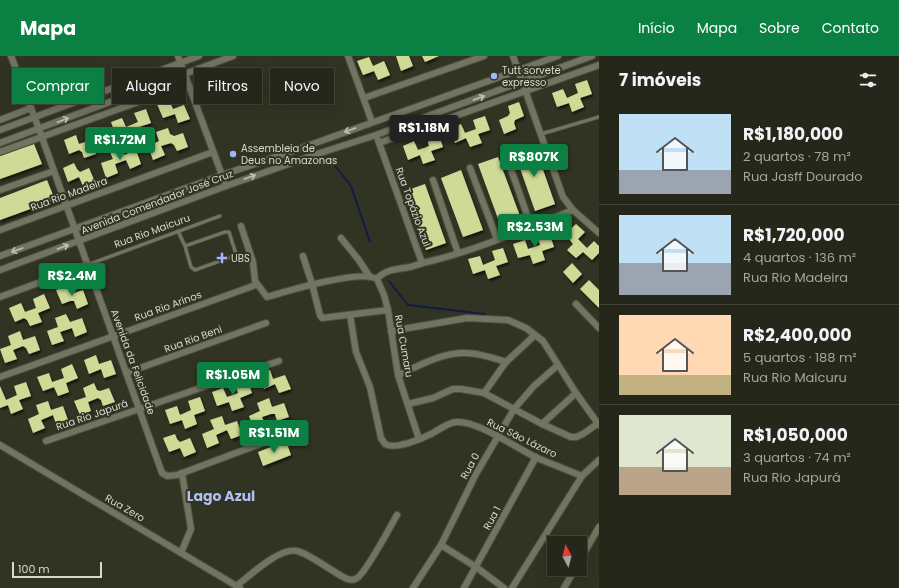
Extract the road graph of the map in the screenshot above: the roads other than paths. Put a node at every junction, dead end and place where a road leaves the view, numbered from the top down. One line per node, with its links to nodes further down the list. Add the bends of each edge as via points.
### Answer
1 (11, 56): 19 (street, Avenida da Felicidade)
2 (199, 56): 9 (street)
3 (233, 56): 12 (street)
4 (348, 56): 17 (street)
5 (484, 56): 17 (street)
6 (513, 56): 11 (street)
7 (558, 56): 11 (street, Avenida Comendador José Cruz)
8 (592, 56): 14 (street, Avenida Comendador José Cruz)
9 (180, 59): 21 (street)
10 (599, 65): 16 (street)
11 (518, 71): 14 (street); 23 (street, Avenida Comendador José Cruz)
12 (186, 73)
13 (186, 79): 15 (street)
14 (523, 82): 16 (street); 27 (street, Avenida Comendador José Cruz, one-way to 14)
15 (188, 84): 28 (street); 32 (street)
16 (526, 92): 26 (street); 30 (street)
17 (364, 98): 23 (street)
18 (112, 101): 24 (street, one-way to 18)
19 (31, 108): 21 (street, Avenida da Felicidade); 22 (street)
20 (599, 117): 26 (lane)
21 (35, 118): 24 (street, Avenida da Felicidade); 25 (street)
22 (0, 120)
23 (372, 122): 36 (street, Avenida Comendador José Cruz, one-way to 36)
24 (39, 129): 28 (street, Avenida da Felicidade); 29 (street)
25 (0, 130)
26 (540, 134): 41 (street, via 563,197)
27 (376, 135): 30 (street, Rua Topázio Azul); 38 (street, Avenida Comendador José Cruz, one-way to 27)
28 (42, 137): 31 (street); 35 (street, Avenida da Felicidade)
29 (0, 143)
30 (379, 143): 56 (street, Rua Topázio Azul)
31 (0, 152)
32 (213, 152): 36 (street); 40 (street, Rua Rio Madeira)
33 (507, 158): 44 (street)
34 (470, 168): 50 (street)
35 (54, 171): 39 (street); 40 (street, Avenida da Felicidade)
36 (222, 175): 38 (street); 45 (street, Avenida Comendador José Cruz)
37 (433, 180): 53 (street)
38 (226, 186): 51 (street, Avenida Comendador José Cruz)
39 (0, 190)
40 (66, 206): 45 (street, Avenida da Felicidade); 46 (street, Rua Rio Madeira)
41 (573, 210): 44 (street); 48 (street)
42 (220, 216): 47 (lane, Rua Rio Maicuru)
43 (241, 226): 61 (street, via 253,262 255,281 267,298)
44 (531, 226): 50 (street)
45 (75, 228): 51 (street, Avenida da Felicidade); 54 (street, Avenida Comendador José Cruz, one-way to 54)
46 (0, 230)
47 (178, 231): 52 (lane); 57 (lane, Rua Rio Maicuru)
48 (599, 233)
49 (342, 238): 59 (street)
50 (497, 239): 53 (street)
51 (80, 241): 57 (street, Avenida da Felicidade); 58 (street, Avenida Comendador José Cruz, one-way to 51)
52 (184, 246): 52 (lane, via 191,267 195,270 236,254 230,234 227,232)
53 (458, 253): 56 (street)
54 (0, 256)
55 (303, 256): 61 (street)
56 (423, 262): 60 (street, via 386,272)
57 (87, 265): 63 (street, Rua Rio Maicuru); 71 (street, Avenida da Felicidade)
58 (0, 270)
59 (370, 277): 60 (street); 61 (street)
60 (377, 279): 65 (street, Rua Cumaru)
61 (312, 284): 66 (street, via 322,318)
62 (253, 286): 71 (street, Rua Rio Arinos)
63 (0, 297)
64 (576, 304): 68 (street)
65 (388, 310): 66 (street); 69 (street, Rua Cumaru)
66 (350, 315): 87 (street, Rua São Lázaro, via 356,352 370,387 381,438 385,444 391,446)
67 (266, 323): 75 (street, Rua Rio Beni)
68 (599, 328)
69 (391, 331): 70 (street, via 467,318 508,320); 76 (street, Rua Cumaru)
70 (535, 335): 73 (street); 74 (street, via 543,341)
71 (113, 337): 75 (street, Avenida da Felicidade); 77 (street, Rua Rio Arinos)
72 (279, 362): 81 (street, Rua Rio Japurá)
73 (506, 362): 76 (street, via 466,353 439,358); 78 (street)
74 (558, 365): 79 (street); 82 (street, Rua 0, via 534,386)
75 (126, 373): 81 (street, Avenida da Felicidade)
76 (398, 375): 80 (street, Rua Cumaru)
77 (0, 377)
78 (484, 393): 80 (street, via 453,389 433,398); 82 (street)
79 (576, 393): 83 (street); 84 (street)
80 (408, 404): 87 (street, Rua Cumaru)
81 (140, 409): 88 (street, Rua Rio Japurá); 92 (street, Avenida da Felicidade, via 162,473 171,476)
82 (514, 409): 83 (street); 86 (street, Rua 0)
83 (542, 424): 84 (street, via 576,437)
84 (598, 424)
85 (303, 428): 92 (street)
86 (498, 436): 87 (street, Rua São Lázaro, via 470,424 457,422); 90 (street, Rua São Lázaro); 96 (street, Rua 0)
87 (419, 439)
88 (46, 441)
89 (0, 445): 98 (street, Rua Zero)
90 (536, 457): 93 (street, Rua São Lázaro); 99 (street, Rua 1)
91 (599, 460): 93 (street)
92 (182, 473): 98 (street, via 191,529)
93 (582, 476): 105 (street)
94 (396, 515): 101 (street, via 357,578 345,578 302,553 288,551 277,556)
95 (599, 527): 97 (street)
96 (441, 545): 99 (street); 102 (street, Rua 0)
97 (587, 548)
98 (181, 553): 101 (street, Rua Zero)
99 (476, 567): 103 (street, Rua 1); 104 (street)
100 (571, 576): 106 (street)
101 (238, 587)
102 (413, 588)
103 (464, 588)
104 (504, 588)
105 (512, 588)
106 (564, 588)

